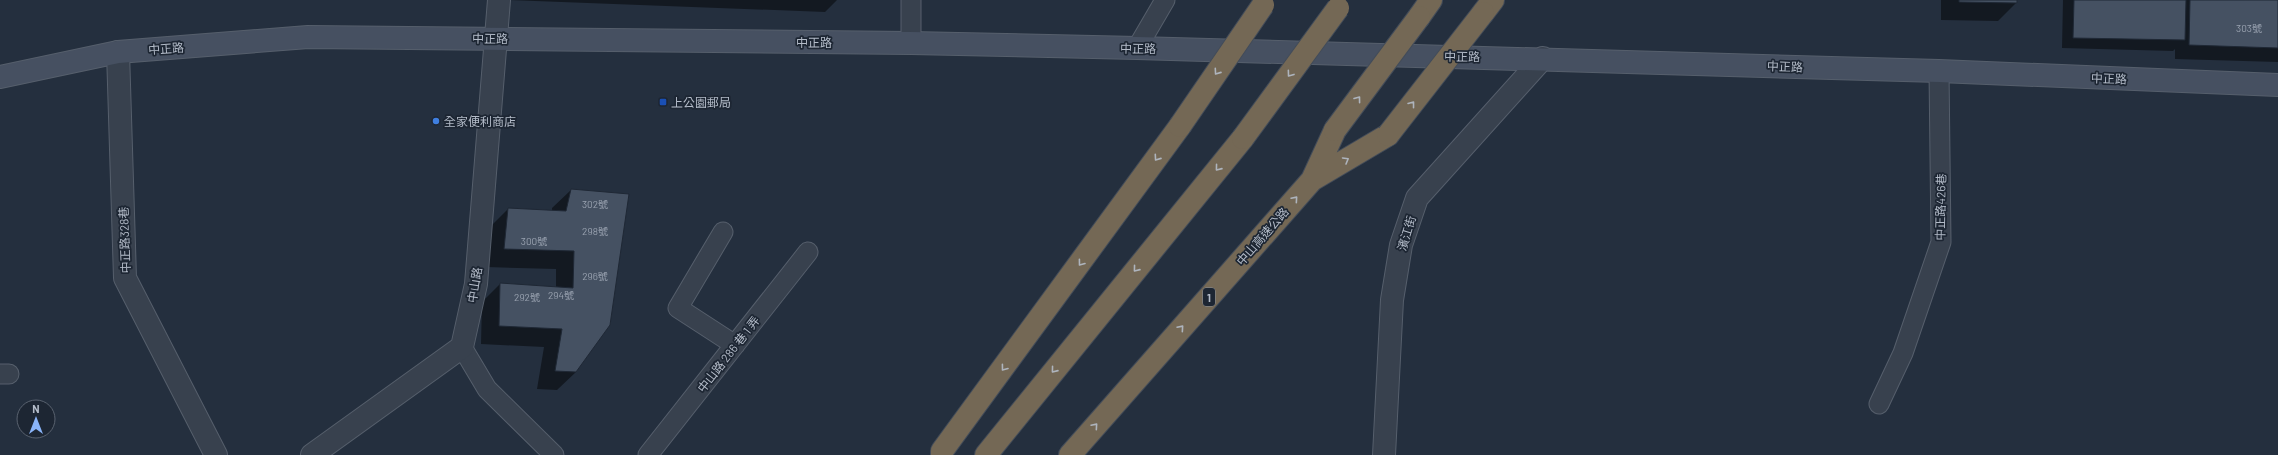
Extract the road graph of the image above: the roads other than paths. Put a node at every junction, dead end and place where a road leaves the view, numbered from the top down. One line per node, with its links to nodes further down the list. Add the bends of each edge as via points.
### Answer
1 (499, 0): 8 (street, 中山路)
2 (911, 0): 9 (lane)
3 (1164, 0): 10 (lane)
4 (1265, 3): 26 (highway, one-way to 26, bridge, via 1110,224 942,451)
5 (1341, 4): 27 (highway, one-way to 27, bridge, via 1243,138)
6 (1488, 6): 16 (highway, one-way to 6, bridge, via 1388,135)
7 (1425, 8): 16 (highway, 中山高速公路 / 1, one-way to 7, bridge, via 1335,130)
8 (498, 38): 9 (main road, 中正路); 11 (main road, 中正路, via 308,37); 20 (street, 中山路, via 476,284)
9 (911, 43): 10 (main road, 中正路)
10 (1137, 48): 12 (main road, 中正路)
11 (118, 52): 14 (main road, 中正路); 22 (street, 中正路328巷, via 125,278)
12 (1543, 58): 13 (main road, 中正路); 29 (street, 濱江街, via 1417,198 1400,245 1392,300)
13 (1939, 71): 15 (main road, 中正路); 21 (lane, 中正路426巷, via 1941,242 1903,353)
14 (0, 77)
15 (2278, 85)
16 (1312, 180): 28 (highway, 中山高速公路 / 1, one-way to 16)
17 (723, 232): 19 (lane, via 678,308)
18 (808, 252): 19 (lane, 中山路 286 巷 1 弄)
19 (735, 345): 25 (lane, 中山路 286 巷 1 弄)
20 (462, 347): 23 (street); 24 (lane, via 487,389)
21 (1879, 404)
22 (216, 455)
23 (312, 455)
24 (554, 455)
25 (648, 455)
26 (942, 455)
27 (986, 455)
28 (1070, 455)
29 (1384, 455)

